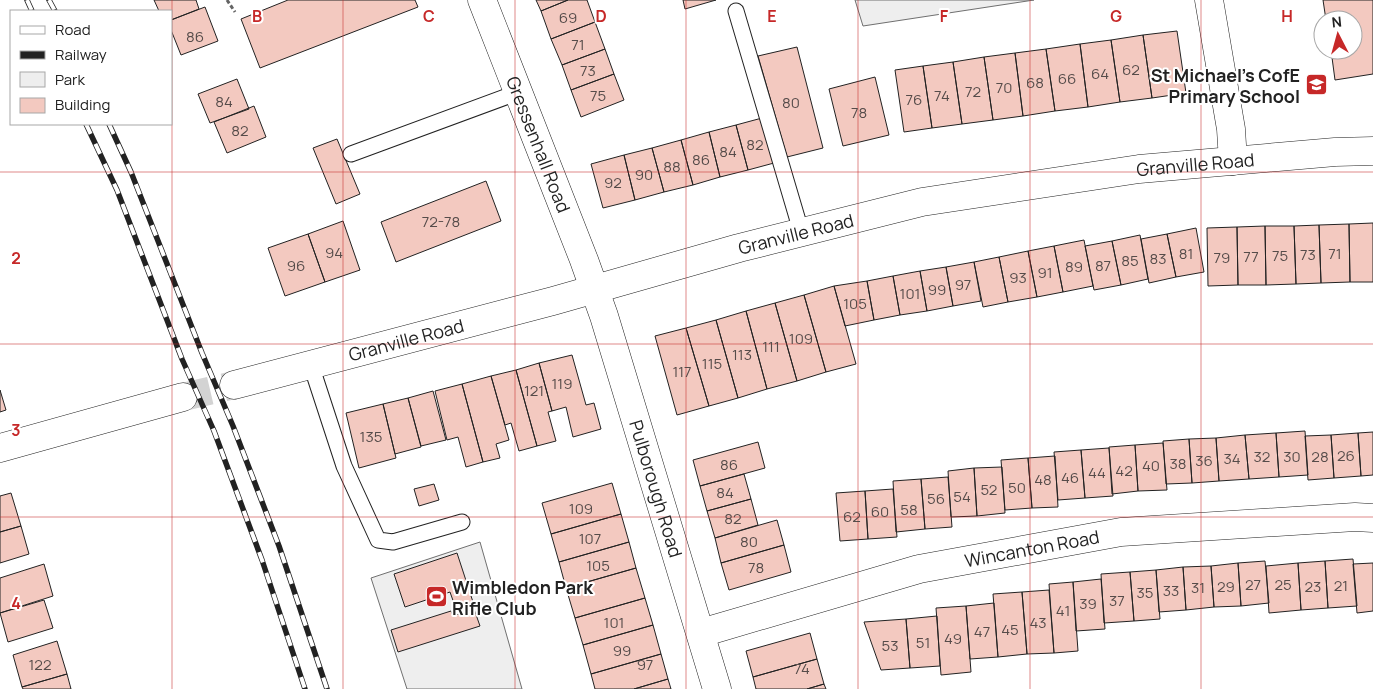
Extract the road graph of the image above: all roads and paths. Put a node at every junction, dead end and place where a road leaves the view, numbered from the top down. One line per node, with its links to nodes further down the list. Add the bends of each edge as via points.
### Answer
1 (227, 0): 5 (path)
2 (482, 0): 6 (street, Gressenhall Road)
3 (1209, 0): 9 (street, via 1231,129)
4 (736, 11): 10 (lane)
5 (234, 12)
6 (519, 92): 8 (lane); 11 (street, Gressenhall Road)
7 (1373, 151): 9 (street, Granville Road)
8 (351, 154)
9 (1232, 161): 10 (street, Granville Road, via 1139,169 932,200)
10 (801, 231): 11 (street, Granville Road)
11 (593, 288): 12 (street, Granville Road); 18 (street, Pulborough Road)
12 (311, 365): 13 (street, Granville Road); 17 (lane, via 344,466 378,540 393,542)
13 (234, 385)
14 (183, 397): 15 (street)
15 (0, 448)
16 (1373, 518): 18 (street, Wincanton Road, via 1121,532 918,569)
17 (462, 522)
18 (701, 633): 19 (street, Pulborough Road)
19 (717, 689)

